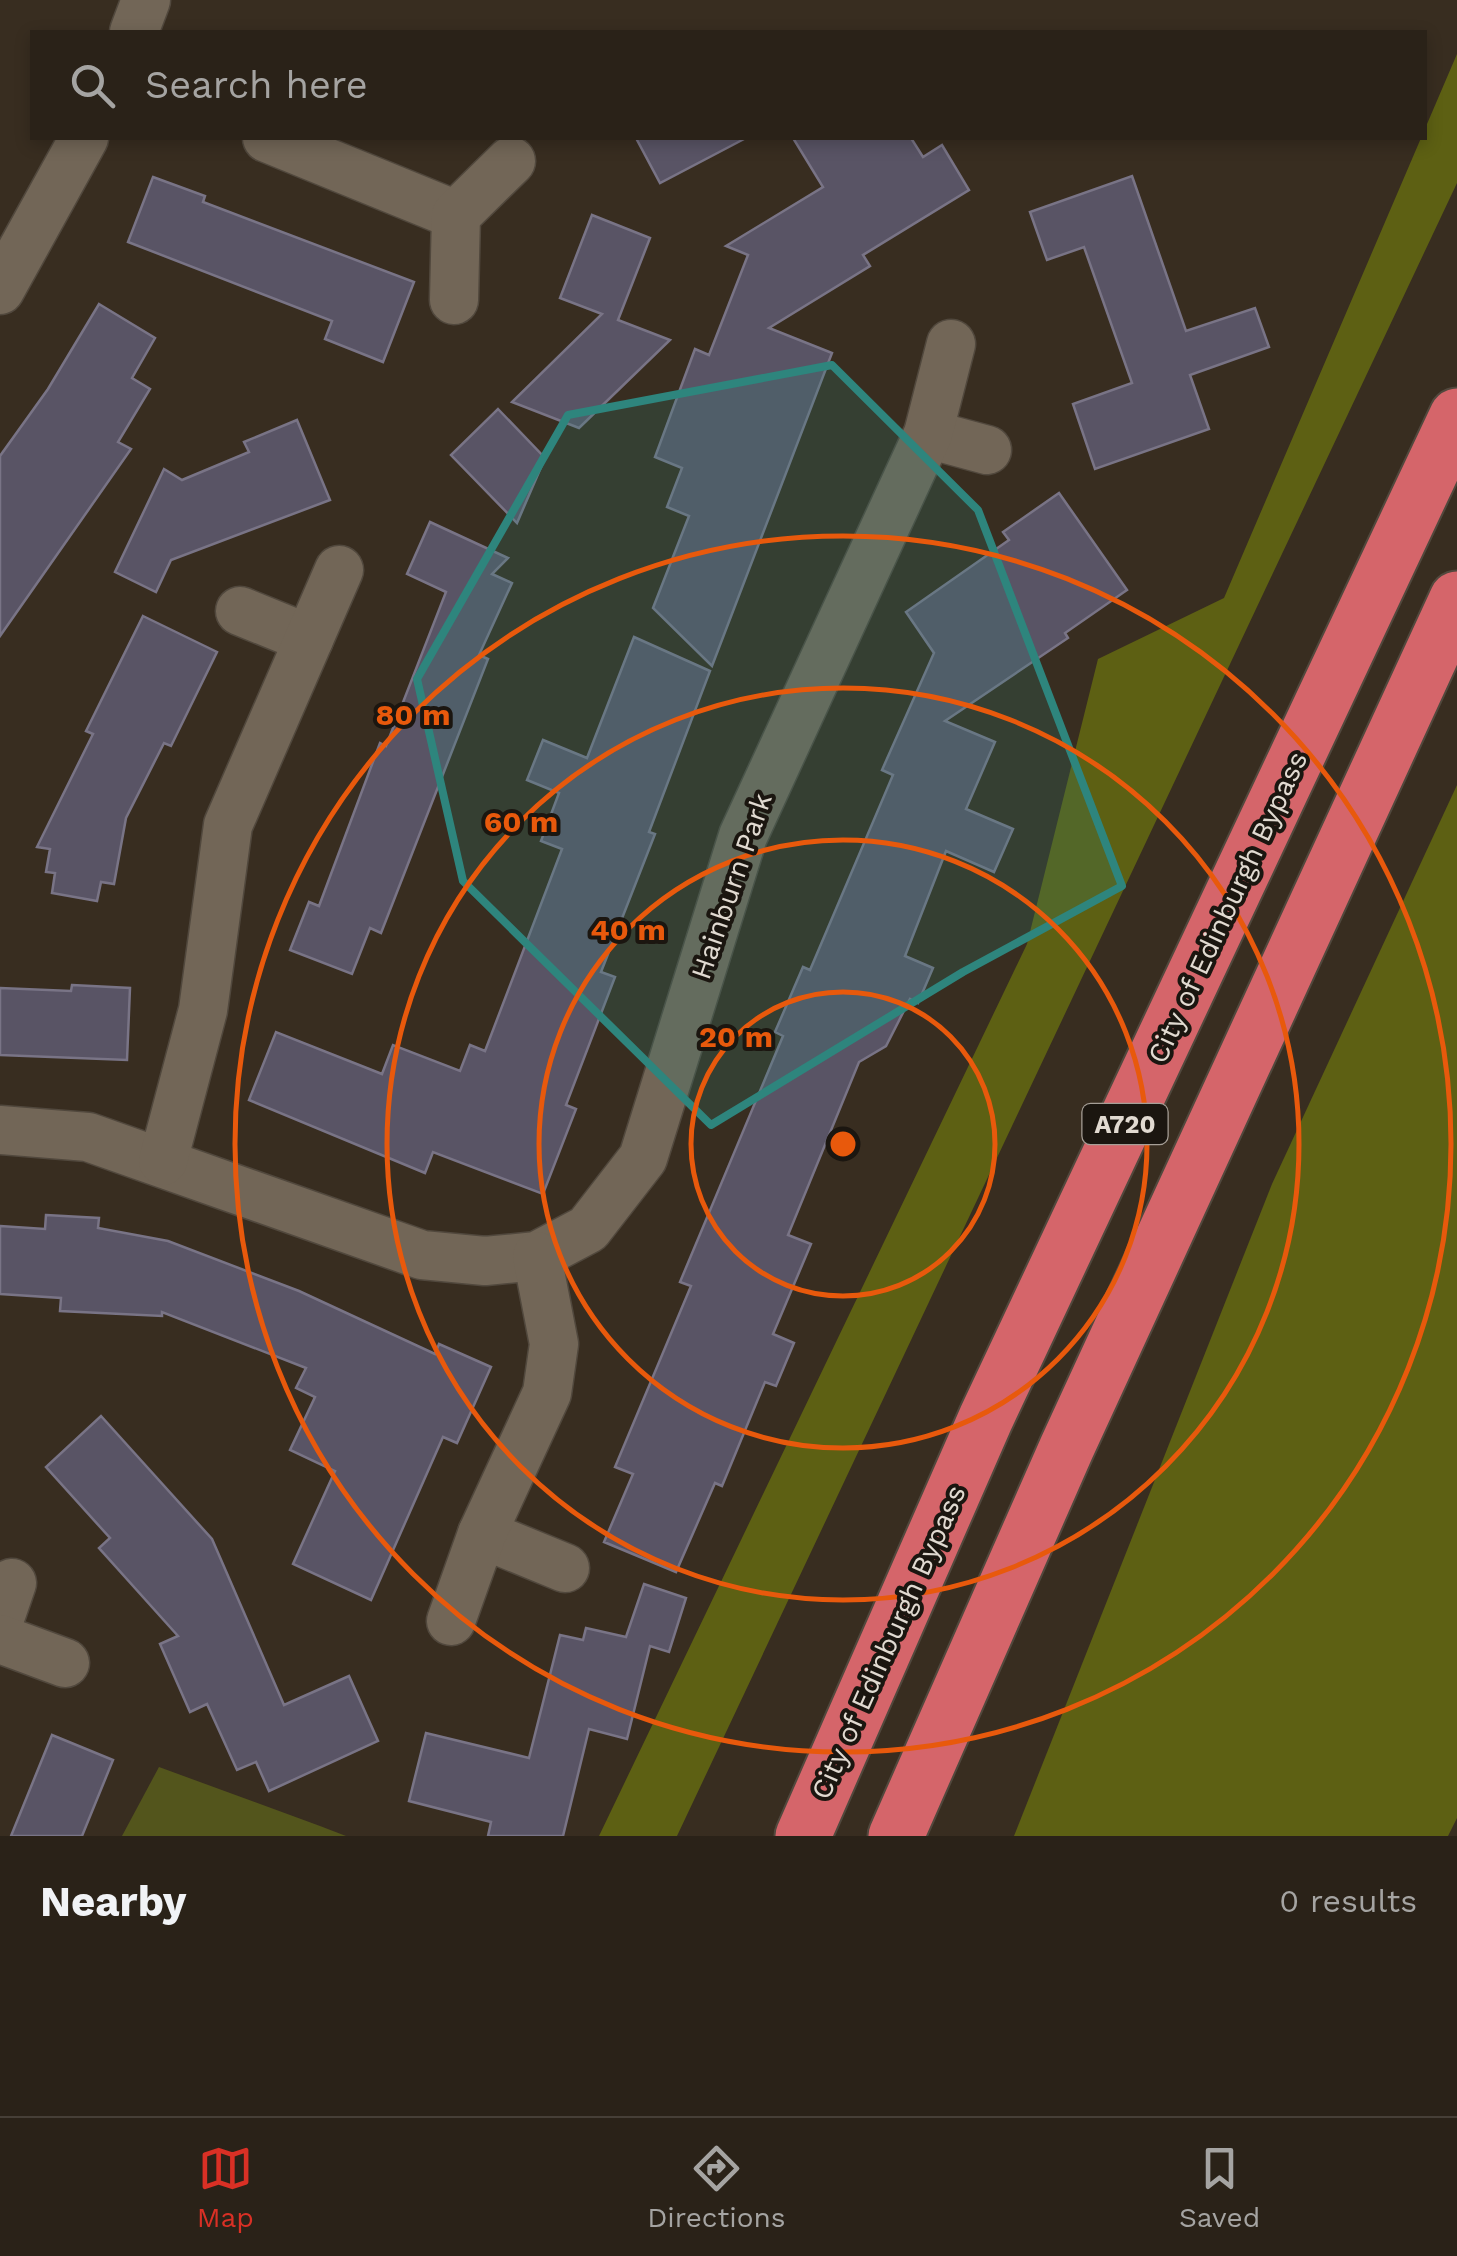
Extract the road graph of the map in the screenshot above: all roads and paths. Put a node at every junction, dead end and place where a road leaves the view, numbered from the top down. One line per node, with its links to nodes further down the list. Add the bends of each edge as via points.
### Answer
1 (146, 0): 2 (street)
2 (135, 30)
3 (83, 140): 7 (street)
4 (272, 140): 6 (street)
5 (510, 160): 6 (street)
6 (456, 214): 8 (street)
7 (0, 290)
8 (454, 300)
9 (951, 344): 11 (street, Hainburn Park)
10 (1457, 416): 20 (highway, City of Edinburgh Bypass / A720)
11 (928, 434): 12 (street); 19 (street, Hainburn Park, via 743,836 643,1158 588,1229)
12 (987, 450)
13 (339, 570): 16 (street)
14 (1457, 599): 21 (highway, A720)
15 (240, 611): 16 (street)
16 (308, 639): 18 (street, via 228,825 203,1010)
17 (0, 1130): 18 (street, Hainburn Park, via 88,1137)
18 (163, 1160): 19 (street, Hainburn Park, via 422,1255 485,1261)
19 (537, 1256): 22 (street, via 554,1344 547,1393)
20 (986, 1418): 27 (highway); 28 (highway, City of Edinburgh Bypass / A720)
21 (1067, 1447): 29 (highway, A720); 30 (highway)
22 (482, 1534): 23 (street); 24 (street)
23 (566, 1568)
24 (451, 1621)
25 (0, 1639): 26 (street)
26 (64, 1663)
27 (773, 1836)
28 (802, 1836)
29 (896, 1836)
30 (922, 1836)

